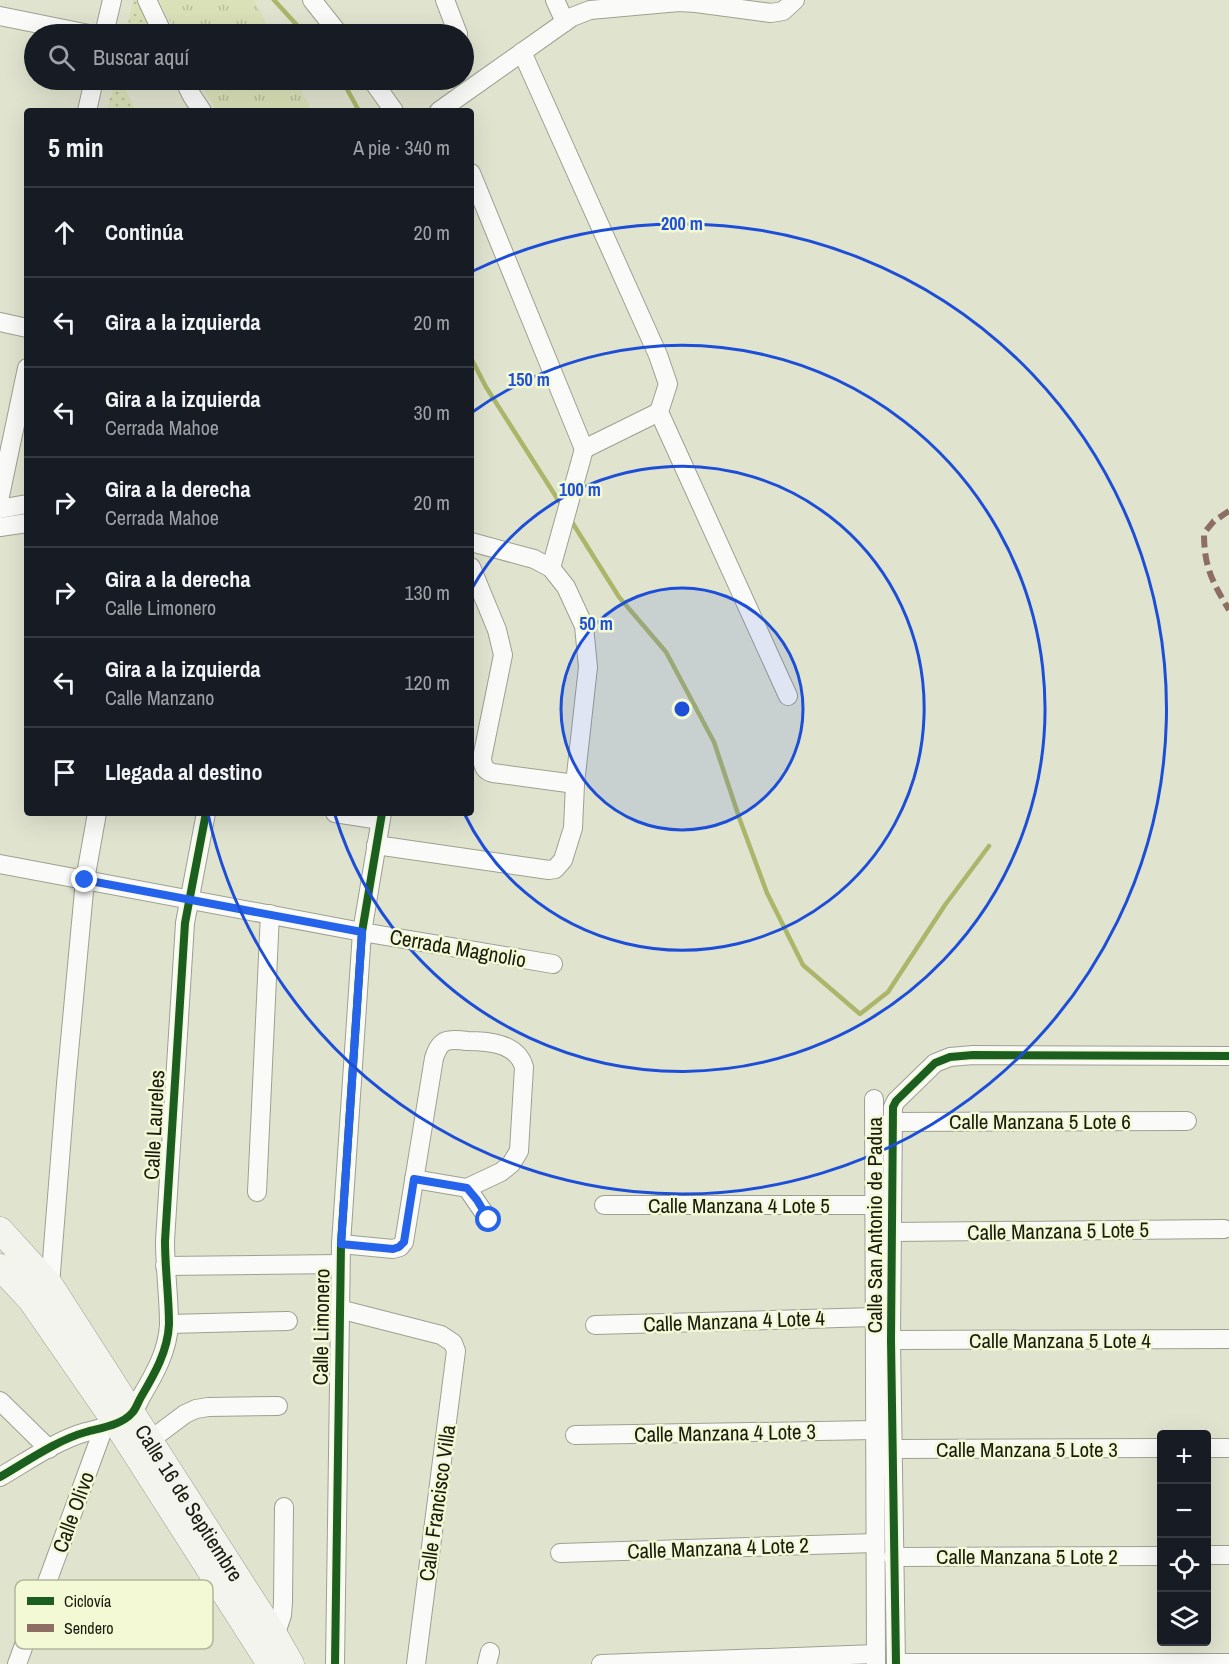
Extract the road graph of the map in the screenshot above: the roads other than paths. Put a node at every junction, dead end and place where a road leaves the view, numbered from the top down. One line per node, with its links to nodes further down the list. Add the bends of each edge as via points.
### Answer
1 (112, 0): 10 (street)
2 (147, 0): 11 (street)
3 (312, 0): 12 (street)
4 (445, 0): 13 (street)
5 (555, 0): 8 (street)
6 (795, 0): 8 (street, via 783,11 771,13 679,2 590,10)
7 (0, 15): 9 (street)
8 (565, 22): 14 (street)
9 (42, 24)
10 (106, 24)
11 (158, 24)
12 (331, 24)
13 (454, 24)
14 (522, 52): 15 (street); 28 (street, via 665,374 668,384)
15 (474, 87)
16 (92, 90): 20 (street)
17 (189, 90): 21 (street)
18 (379, 90): 22 (street)
19 (470, 90): 23 (street)
20 (88, 108)
21 (200, 108)
22 (392, 108)
23 (446, 108)
24 (474, 181): 29 (street)
25 (0, 322): 26 (street)
26 (24, 327)
27 (24, 382): 30 (street)
28 (659, 412): 29 (street); 38 (street)
29 (584, 449): 36 (street)
30 (0, 496)
31 (24, 505): 32 (street)
32 (0, 509)
33 (24, 523): 34 (street)
34 (0, 527)
35 (474, 543): 36 (street, via 534,559)
36 (551, 568): 39 (street, via 566,587 584,626 588,668)
37 (474, 574): 39 (street, via 497,630 502,655 483,766 493,773)
38 (789, 696)
39 (575, 784): 43 (street, via 573,828 563,860 555,869)
40 (96, 816): 45 (street)
41 (205, 816): 46 (street, Calle Laureles)
42 (381, 816): 43 (street, Calle Limonero)
43 (376, 845): 48 (street, Calle Limonero)
44 (0, 864): 45 (street, Cerrada Magnolio)
45 (85, 880): 46 (street, Cerrada Magnolio); 67 (street)
46 (190, 900): 47 (street, Cerrada Magnolio); 65 (street, Calle Laureles, via 181,977)
47 (270, 914): 48 (street, Cerrada Magnolio); 56 (street)
48 (362, 932): 49 (street, Cerrada Magnolio); 63 (street, Calle Limonero)
49 (553, 964)
50 (1229, 1056): 53 (street, Calle San Antonio de Padua, via 950,1057 935,1063 896,1101)
51 (874, 1099): 58 (street, Calle San Antonio de Padua)
52 (1187, 1121): 53 (street, Calle Manzana 5 Lote 6)
53 (892, 1122): 62 (street, Calle San Antonio de Padua)
54 (414, 1179): 55 (street); 55 (street, via 436,1050 450,1040 498,1043 523,1061 519,1151 501,1172); 63 (street, via 404,1242 399,1247)
55 (467, 1188): 59 (street)
56 (257, 1192)
57 (604, 1205): 58 (street, Calle Manzana 4 Lote 5)
58 (874, 1205): 69 (street, Calle San Antonio de Padua)
59 (489, 1220)
60 (1224, 1229): 62 (street, Calle Manzana 5 Lote 5)
61 (0, 1230): 67 (main road, Calle 16 de Septiembre)
62 (892, 1232): 74 (street, Calle San Antonio de Padua)
63 (341, 1244): 64 (street, Calle Limonero)
64 (340, 1264): 65 (street); 68 (street, Calle Limonero)
65 (165, 1266): 71 (street, Calle Laureles)
66 (0, 1267): 77 (main road, Calle 16 de Septiembre, via 31,1300)
67 (50, 1285): 77 (main road, Calle 16 de Septiembre)
68 (339, 1309): 102 (street, Calle Limonero); 103 (street, Calle Francisco Villa, via 441,1335 453,1343 456,1351)
69 (874, 1317): 72 (street, Calle Manzana 4 Lote 4); 78 (street, Calle San Antonio de Padua)
70 (288, 1321): 71 (street)
71 (169, 1324): 77 (street, Calle Laureles, via 167,1341 153,1376)
72 (595, 1325)
73 (1229, 1339): 74 (street, Calle Manzana 5 Lote 4)
74 (891, 1340): 85 (street, Calle San Antonio de Padua)
75 (0, 1401): 84 (street)
76 (278, 1406): 80 (street, via 196,1409)
77 (117, 1422): 80 (main road, Calle 16 de Septiembre); 84 (street, via 83,1432); 94 (street, Calle Olivo); 100 (main road, Calle 16 de Septiembre)
78 (875, 1430): 79 (street, Calle Manzana 4 Lote 3); 88 (street, Calle San Antonio de Padua)
79 (575, 1436)
80 (149, 1441): 95 (main road, Calle 16 de Septiembre)
81 (1157, 1448): 85 (street, Calle Manzana 5 Lote 3)
82 (1211, 1448): 83 (street)
83 (1227, 1448)
84 (49, 1449): 86 (street)
85 (893, 1449): 93 (street, Calle San Antonio de Padua)
86 (0, 1477)
87 (284, 1507): 95 (street, via 283,1602)
88 (875, 1543): 89 (street, Calle Manzana 4 Lote 2); 97 (street, Calle San Antonio de Padua)
89 (560, 1553)
90 (1211, 1555): 91 (street)
91 (1229, 1555)
92 (1157, 1556): 93 (street, Calle Manzana 5 Lote 2)
93 (893, 1557): 105 (street, Calle San Antonio de Padua)
94 (52, 1580)
95 (275, 1636): 101 (main road, Calle 16 de Septiembre)
96 (23, 1649): 99 (street, Calle Olivo)
97 (876, 1659): 104 (street)
98 (1229, 1663): 105 (street)
99 (17, 1664)
100 (270, 1664)
101 (291, 1664)
102 (335, 1664)
103 (416, 1664)
104 (601, 1664)
105 (896, 1664)

